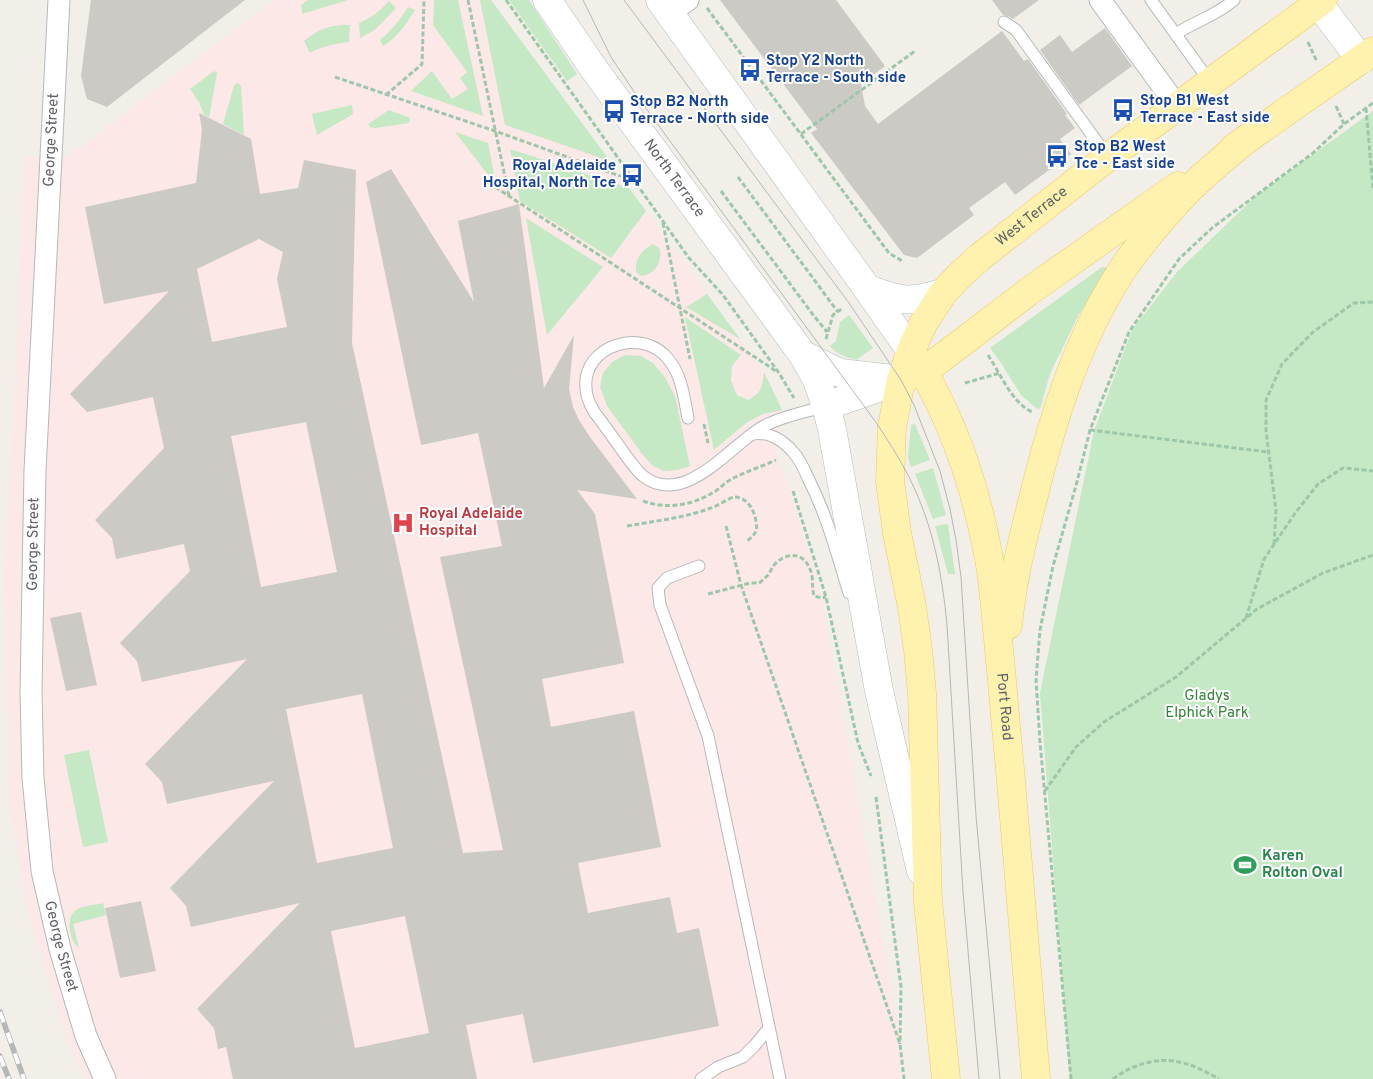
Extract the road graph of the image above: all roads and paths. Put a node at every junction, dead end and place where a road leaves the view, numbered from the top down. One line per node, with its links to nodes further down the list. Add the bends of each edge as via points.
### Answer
1 (59, 0): 79 (street, George Street, via 35,471 31,691 33,778 42,871 60,949 86,1036)
2 (424, 0): 17 (path, via 422,64)
3 (468, 0): 21 (path)
4 (506, 0): 26 (path)
5 (548, 0): 42 (main road, North Terrace, via 594,69)
6 (1100, 0): 19 (street)
7 (1151, 0): 12 (lane)
8 (1234, 0): 12 (lane, via 1226,8)
9 (1320, 1): 14 (main road); 16 (main road, West Terrace)
10 (681, 5): 22 (path); 33 (main road)
11 (1004, 22): 24 (lane, via 1016,30)
12 (1176, 34): 16 (lane)
13 (915, 51): 22 (path)
14 (1367, 55): 23 (main road)
15 (336, 78): 17 (path)
16 (1210, 82): 19 (main road, West Terrace)
17 (386, 95): 21 (path)
18 (1373, 103): 20 (path)
19 (1177, 106): 24 (main road, West Terrace)
20 (1366, 108): 28 (path); 53 (path, via 1313,154 1212,228 1179,259 1129,332)
21 (495, 131): 26 (path); 30 (path)
22 (800, 134): 32 (path, via 889,253)
23 (1248, 138): 44 (main road, via 1110,233 948,353); 72 (main road, via 1199,180 1150,233 1107,295 1082,347 1054,421 1020,550 1007,634)
24 (1108, 157): 34 (main road, West Terrace, via 980,257)
25 (738, 176): 38 (path)
26 (635, 181): 31 (path)
27 (489, 183): 30 (path)
28 (1373, 189)
29 (721, 191): 39 (path)
30 (509, 196): 36 (path)
31 (662, 220): 36 (path); 45 (path, via 689,258 723,295)
32 (904, 262)
33 (868, 289): 34 (main road, via 903,300); 44 (main road)
34 (943, 293): 44 (main road, West Terrace, via 923,324)
35 (1373, 302): 56 (path, via 1354,303 1313,332 1282,364 1266,400)
36 (680, 308): 43 (path); 45 (path)
37 (843, 308): 38 (path)
38 (838, 312): 39 (path)
39 (827, 332): 40 (path)
40 (826, 339)
41 (986, 352): 46 (path)
42 (803, 356): 44 (main road, North Terrace, via 840,373); 49 (main road, North Terrace, via 817,380)
43 (692, 366)
44 (911, 367): 49 (main road); 72 (main road, Port Road, via 946,416 966,466 990,560); 76 (main road, via 892,426 890,481 912,607 922,693)
45 (779, 373): 48 (path)
46 (1000, 373): 47 (path); 50 (path, via 1014,397)
47 (965, 383)
48 (797, 403)
49 (826, 406): 54 (lane, via 778,420); 71 (main road)
50 (1035, 413)
51 (688, 418): 54 (lane, via 674,367 658,348 634,342 616,345 597,357 587,372 590,405 637,470 654,482 668,485 688,481 719,462)
52 (704, 424): 55 (path)
53 (1090, 430): 56 (path); 74 (path, via 1053,566 1040,630 1036,680)
54 (752, 434): 71 (lane, via 769,435 790,448 812,485 828,522)
55 (708, 443)
56 (1268, 452): 64 (path, via 1276,511)
57 (778, 459): 59 (path)
58 (1373, 471): 64 (path, via 1343,468 1318,484)
59 (739, 477)
60 (791, 484): 69 (path)
61 (627, 526): 63 (path, via 698,513 734,497 745,501 755,513 756,533)
62 (726, 526): 67 (path)
63 (747, 541)
64 (1274, 544): 70 (path, via 1264,559)
65 (1373, 555): 70 (path, via 1323,573 1257,609)
66 (699, 566): 77 (lane, via 666,578 658,588 660,605 708,736)
67 (741, 585): 68 (path); 69 (path, via 759,583 776,563 787,556 798,555 806,561 812,576 814,596); 78 (path)
68 (708, 594)
69 (826, 597): 73 (path, via 858,744)
70 (1246, 619): 74 (path, via 1176,677 1104,722 1076,747)
71 (879, 691): 76 (main road)
72 (1004, 701): 84 (main road, Port Road)
73 (874, 784)
74 (1044, 792): 85 (path)
75 (875, 794): 78 (path, via 901,987)
76 (928, 902): 83 (main road)
77 (769, 1028): 80 (lane, via 743,1057 718,1067); 81 (lane)
78 (900, 1044): 82 (path)
79 (105, 1079)
80 (701, 1079)
81 (780, 1079)
82 (904, 1079)
83 (946, 1079)
84 (1036, 1079)
85 (1071, 1079)
86 (1113, 1079): 87 (path, via 1132,1067 1157,1061 1182,1062)
87 (1219, 1079)

